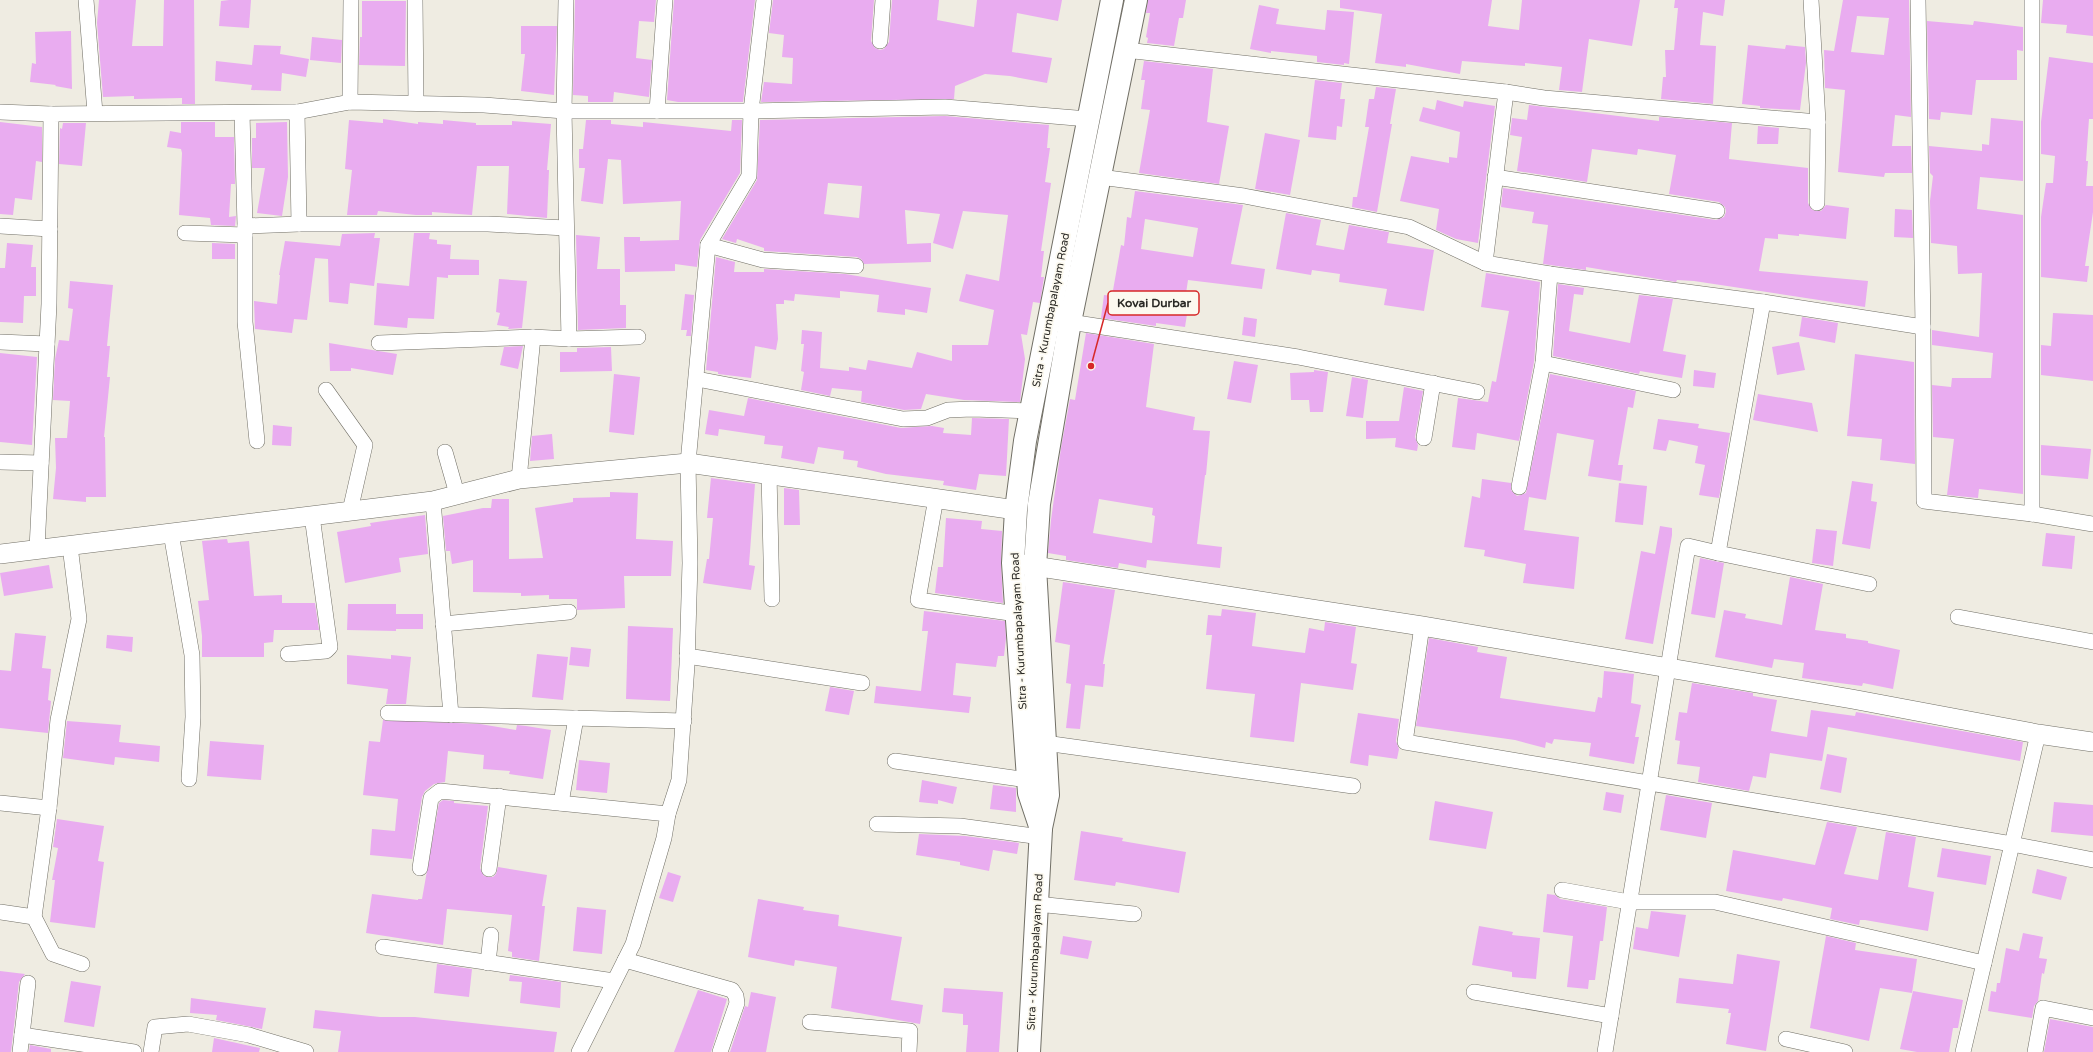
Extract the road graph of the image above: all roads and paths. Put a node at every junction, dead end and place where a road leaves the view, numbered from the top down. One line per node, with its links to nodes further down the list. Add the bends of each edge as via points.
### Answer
1 (86, 0): 23 (street)
2 (350, 0): 16 (street)
3 (415, 0): 17 (street)
4 (566, 0): 18 (street)
5 (665, 0): 19 (street)
6 (764, 0): 22 (street)
7 (883, 0): 13 (street)
8 (1112, 0): 26 (main road, Sitra - Kurumbapalayam Road)
9 (1136, 0): 14 (main road)
10 (1811, 0): 27 (street)
11 (1918, 0): 44 (street)
12 (2032, 0): 72 (street)
13 (880, 41)
14 (1124, 50): 15 (street); 29 (main road)
15 (1506, 92): 27 (street, via 1544,98); 28 (street)
16 (350, 102): 17 (street); 21 (street)
17 (416, 103): 18 (street)
18 (564, 111): 19 (street); 34 (street)
19 (657, 111): 22 (street)
20 (0, 112): 25 (street)
21 (297, 112): 24 (street); 32 (street)
22 (751, 112): 26 (street, via 945,107); 38 (street, via 749,176)
23 (95, 113): 24 (street); 25 (street)
24 (242, 113): 36 (street)
25 (51, 114): 35 (street)
26 (1088, 119): 57 (main road, Sitra - Kurumbapalayam Road)
27 (1818, 122): 30 (street)
28 (1495, 177): 31 (street); 39 (street)
29 (1100, 178): 39 (street, via 1244,196 1409,227); 43 (main road)
30 (1817, 203)
31 (1717, 211)
32 (299, 224): 34 (street, via 488,224); 36 (street)
33 (0, 226): 35 (street)
34 (566, 228): 47 (street)
35 (50, 229): 50 (street)
36 (245, 230): 37 (street); 59 (street, via 245,322)
37 (185, 233)
38 (708, 246): 40 (street, via 763,260); 52 (street)
39 (1485, 263): 41 (street)
40 (856, 266)
41 (1550, 274): 42 (street); 51 (street)
42 (1763, 302): 44 (street); 78 (street)
43 (1070, 322): 53 (street, via 1298,357); 81 (main road, via 1039,504)
44 (1923, 327): 72 (street, via 1924,501)
45 (533, 337): 47 (street); 49 (street); 65 (street)
46 (638, 338): 47 (street)
47 (568, 339)
48 (0, 342): 50 (street)
49 (380, 342)
50 (47, 344): 63 (street)
51 (1543, 363): 55 (street); 66 (street)
52 (697, 378): 57 (street, via 903,419 927,418 948,410); 62 (street)
53 (1433, 383): 56 (street); 58 (street)
54 (326, 390): 71 (street, via 365,445)
55 (1673, 390)
56 (1477, 392)
57 (1031, 411): 70 (main road, Sitra - Kurumbapalayam Road)
58 (1424, 438)
59 (257, 441)
60 (445, 452): 67 (street)
61 (0, 462): 63 (street)
62 (688, 462): 64 (street); 65 (street); 91 (street)
63 (41, 463): 77 (street)
64 (770, 474): 68 (street); 83 (street)
65 (518, 479): 67 (street)
66 (1519, 487)
67 (457, 494): 69 (street)
68 (936, 498): 70 (street); 85 (street, via 918,600)
69 (433, 501): 71 (street); 87 (street)
70 (1016, 510): 80 (main road, Sitra - Kurumbapalayam Road)
71 (350, 511): 73 (street)
72 (2032, 514): 74 (street)
73 (312, 516): 75 (street); 90 (street, via 330,647 326,651)
74 (2093, 524)
75 (172, 533): 76 (street); 102 (street, via 192,655 193,717)
76 (70, 546): 77 (street); 109 (street, via 79,619 58,720)
77 (37, 549): 79 (street)
78 (1718, 553): 82 (street); 92 (street, via 1688,546)
79 (0, 554)
80 (1013, 563): 81 (street); 85 (main road, Sitra - Kurumbapalayam Road)
81 (1036, 567): 88 (street); 100 (main road)
82 (1869, 584)
83 (772, 599)
84 (569, 612): 87 (street)
85 (1017, 614): 103 (main road, Sitra - Kurumbapalayam Road)
86 (1958, 617): 89 (street)
87 (443, 624): 95 (street)
88 (1422, 626): 92 (street); 104 (street, via 1406,742)
89 (2093, 642)
90 (288, 654)
91 (688, 656): 93 (street); 97 (street)
92 (1667, 667): 98 (street); 104 (street)
93 (862, 683)
94 (388, 713): 95 (street)
95 (451, 715): 96 (street)
96 (576, 718): 97 (street); 108 (street)
97 (684, 721): 110 (street, via 679,780)
98 (2038, 734): 99 (street); 113 (street)
99 (2093, 742)
100 (1045, 743): 105 (street); 112 (main road, via 1048,795)
101 (895, 761): 103 (street)
102 (189, 779)
103 (1028, 780): 112 (main road, Sitra - Kurumbapalayam Road, via 1029,793)
104 (1648, 784): 113 (street); 118 (street)
105 (1353, 786)
106 (499, 796): 108 (street); 115 (street, via 440,791 434,794 431,798); 116 (street)
107 (0, 803): 109 (street)
108 (560, 803): 110 (street)
109 (49, 808): 122 (street)
110 (668, 814): 125 (street, via 664,838 633,944)
111 (877, 824): 112 (street, via 960,826)
112 (1041, 833): 119 (main road, Sitra - Kurumbapalayam Road)
113 (2012, 844): 114 (street); 127 (street)
114 (2093, 860)
115 (420, 868)
116 (489, 869)
117 (1562, 890): 118 (street)
118 (1629, 902): 127 (street, via 1715,902); 132 (street)
119 (1037, 904): 121 (street); 144 (main road, Sitra - Kurumbapalayam Road)
120 (0, 912): 122 (street)
121 (1134, 914)
122 (34, 916): 128 (street, via 53,954)
123 (491, 935): 126 (street)
124 (383, 948): 126 (street)
125 (625, 960): 129 (street); 142 (street, via 732,990 737,1003)
126 (488, 962): 129 (street)
127 (1984, 963): 147 (street)
128 (82, 964)
129 (614, 981): 141 (street)
130 (28, 983): 135 (street)
131 (1474, 992): 132 (street)
132 (1611, 1016): 145 (street)
133 (2093, 1018): 148 (street, via 2043,1008)
134 (810, 1022): 143 (street, via 910,1031)
135 (22, 1035): 137 (street); 138 (street)
136 (1786, 1039): 146 (street)
137 (20, 1052)
138 (134, 1052)
139 (151, 1052): 140 (street, via 155,1027 188,1024 249,1035)
140 (306, 1052)
141 (579, 1052)
142 (720, 1052)
143 (909, 1052)
144 (1030, 1052)
145 (1605, 1052)
146 (1845, 1052)
147 (1964, 1052)
148 (2035, 1052)

